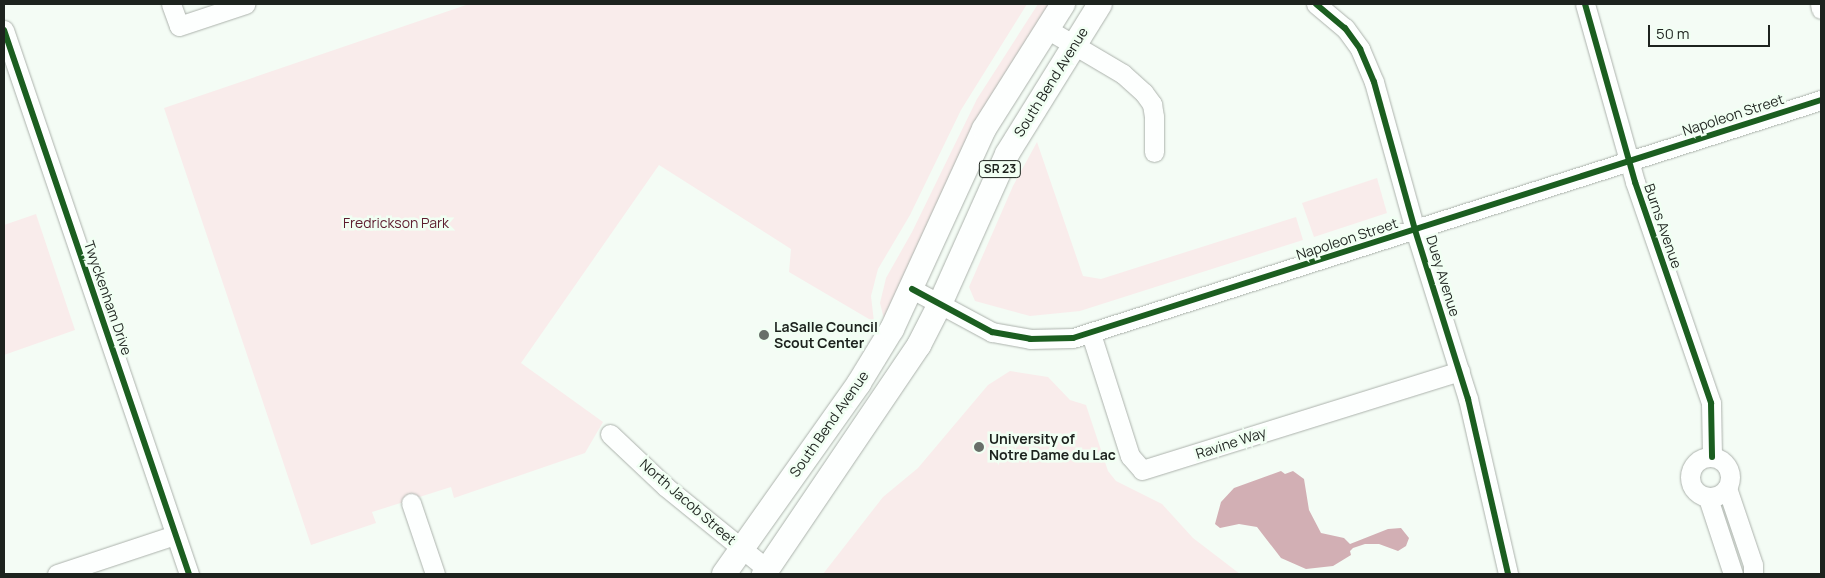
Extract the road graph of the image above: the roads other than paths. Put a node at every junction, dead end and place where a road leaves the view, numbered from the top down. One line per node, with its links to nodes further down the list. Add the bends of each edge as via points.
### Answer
1 (172, 4): 2 (street, via 179,26)
2 (245, 4)
3 (1063, 4): 9 (main road, South Bend Avenue / SR 23)
4 (1100, 4): 11 (main road, South Bend Avenue / SR 23)
5 (1316, 4): 15 (street, Duey Avenue, via 1345,28 1360,49 1374,82)
6 (1585, 4): 14 (street, Burns Avenue)
7 (1820, 4): 8 (street)
8 (1821, 9)
9 (1047, 29): 11 (street); 16 (main road, South Bend Avenue / SR 23, via 984,128)
10 (4, 30): 25 (street, Twyckenham Drive)
11 (1074, 45): 13 (street, via 1123,74 1148,98 1154,117); 17 (main road, South Bend Avenue / SR 23, via 1007,154)
12 (1821, 100): 14 (street, Napoleon Street)
13 (1154, 152)
14 (1629, 162): 15 (street, Napoleon Street); 21 (street, Burns Avenue, via 1711,403)
15 (1416, 230): 18 (street, Napoleon Street); 19 (street, Duey Avenue)
16 (912, 289): 17 (street, Napoleon Street); 26 (main road, South Bend Avenue / SR 23, via 859,382)
17 (940, 304): 18 (street, Napoleon Street, via 992,332 1012,337 1057,340); 27 (main road, South Bend Avenue / SR 23, via 886,397)
18 (1091, 334): 19 (street, Ravine Way, via 1130,456 1142,470)
19 (1460, 370): 32 (street, Duey Avenue)
20 (610, 434): 26 (street, North Jacob Street, via 666,487)
21 (1712, 456): 22 (street, via 1727,466 1730,476); 23 (street, via 1696,462 1689,478 1693,489)
22 (1727, 488): 23 (street); 34 (street, via 1753,565)
23 (1708, 498): 33 (street)
24 (411, 503): 30 (street)
25 (175, 535): 28 (street); 29 (street, Twyckenham Drive)
26 (742, 548): 27 (street, North Jacob Street); 31 (main road, South Bend Avenue / SR 23)
27 (766, 572)
28 (58, 574)
29 (188, 574)
30 (435, 574)
31 (724, 574)
32 (1508, 574)
33 (1733, 574)
34 (1753, 574)

